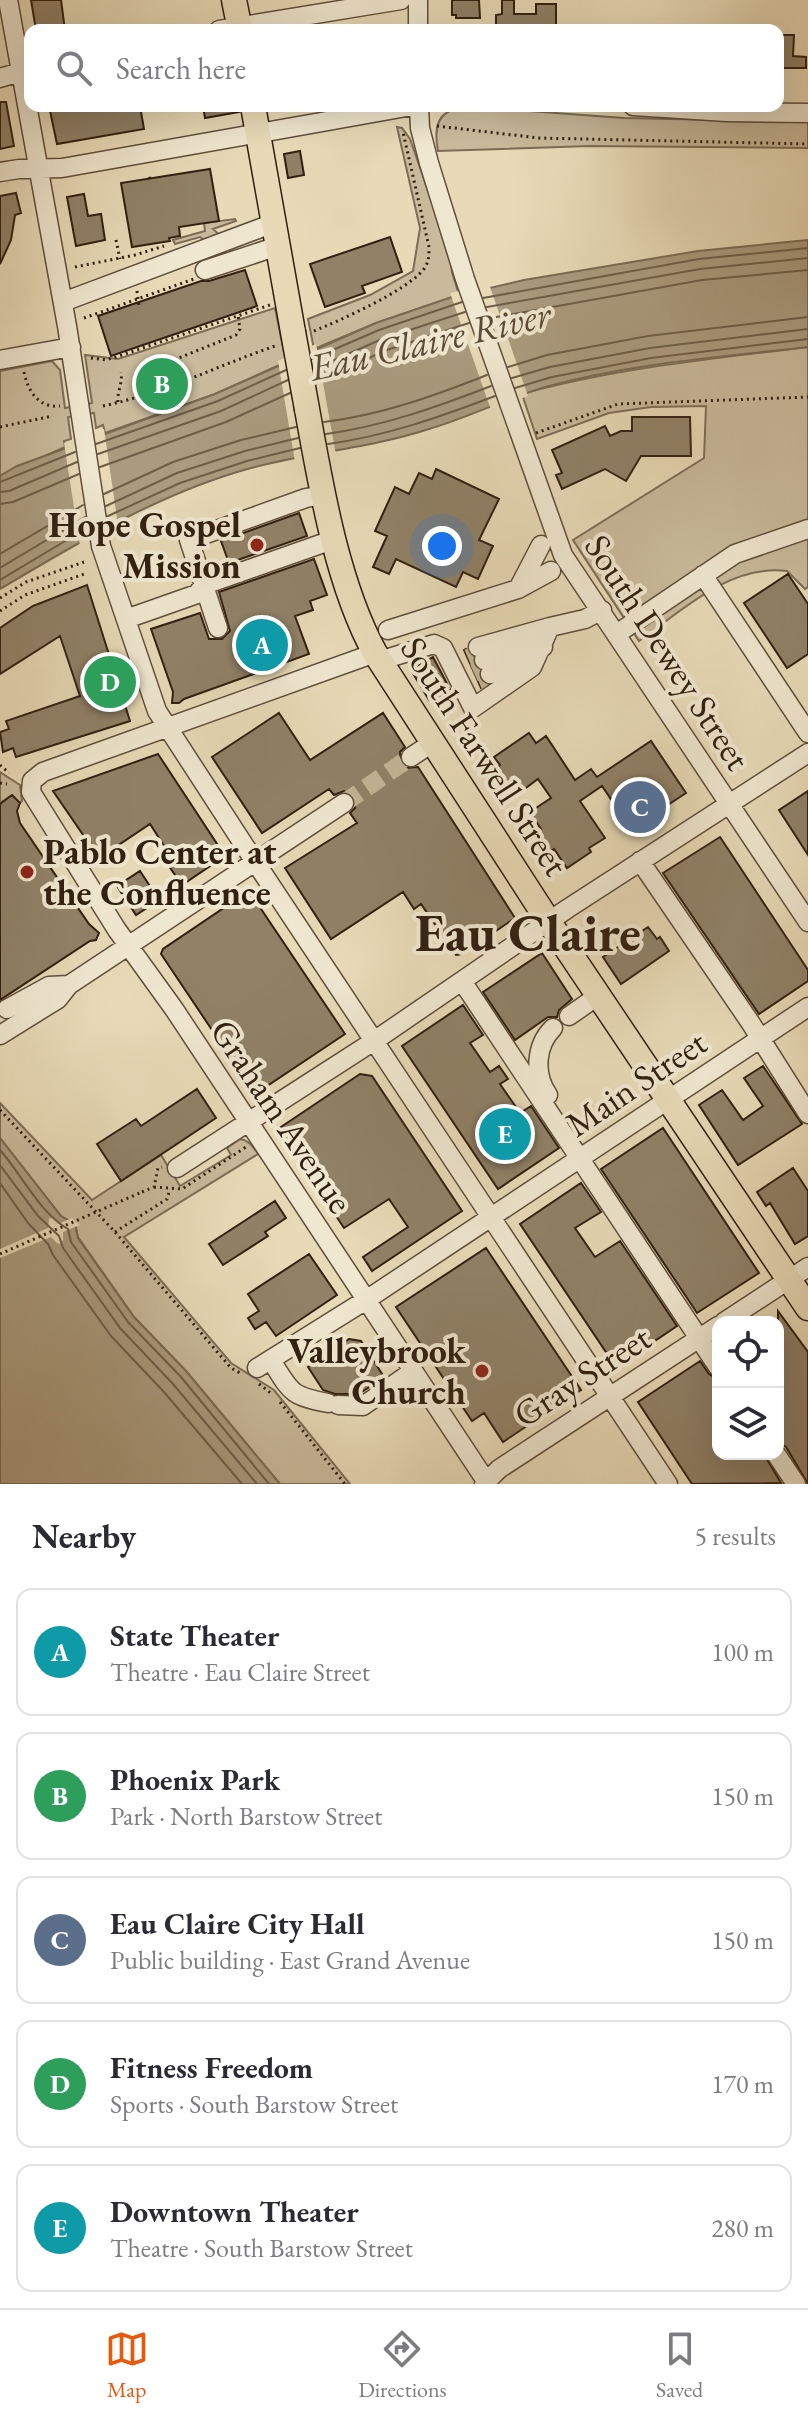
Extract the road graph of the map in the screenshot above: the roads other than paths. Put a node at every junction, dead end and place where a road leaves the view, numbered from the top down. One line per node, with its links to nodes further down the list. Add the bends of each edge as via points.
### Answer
1 (8, 0): 8 (street)
2 (234, 0): 5 (main road)
3 (401, 0): 6 (street)
4 (418, 0): 7 (street)
5 (233, 24)
6 (262, 24)
7 (418, 24)
8 (23, 66): 9 (street)
9 (0, 78)
10 (29, 112): 17 (street)
11 (254, 112): 16 (main road, South Farwell Street)
12 (379, 112): 16 (street)
13 (419, 112): 32 (street, South Dewey Street, via 429,163 465,279 563,555)
14 (727, 112): 15 (street)
15 (808, 113)
16 (258, 134): 17 (street); 19 (main road, South Farwell Street)
17 (37, 168): 18 (street); 21 (street)
18 (0, 172)
19 (276, 234): 20 (street); 21 (street, via 181,259); 24 (main road, South Farwell Street, bridge)
20 (201, 274)
21 (63, 302): 22 (street)
22 (71, 347): 23 (street); 33 (street, via 101,546)
23 (0, 360)
24 (321, 483): 26 (main road, South Farwell Street); 30 (street, via 306,498 189,540)
25 (808, 529): 29 (street, via 735,554)
26 (335, 539): 30 (street); 38 (main road, South Farwell Street)
27 (541, 545): 31 (street)
28 (551, 571): 31 (street)
29 (703, 575): 36 (street); 41 (street)
30 (204, 585): 33 (street, via 197,594); 34 (street)
31 (518, 589): 35 (street)
32 (602, 610): 36 (street, South Dewey Street); 37 (street)
33 (126, 619): 40 (street)
34 (218, 628)
35 (388, 630)
36 (618, 633): 44 (street, South Dewey Street)
37 (539, 651): 39 (street); 39 (street); 39 (street, via 473,708)
38 (377, 657): 39 (street, via 434,644); 40 (street); 47 (main road, South Farwell Street, via 422,750)
39 (472, 670)
40 (166, 728): 46 (street); 49 (street, Graham Avenue, via 43,772 32,781 33,799)
41 (808, 733)
42 (808, 753): 44 (street)
43 (344, 803): 46 (street)
44 (729, 805): 45 (street); 48 (street, South Dewey Street)
45 (640, 861): 47 (street); 58 (street)
46 (256, 863): 49 (street); 59 (street)
47 (549, 922): 50 (street); 52 (main road, South Farwell Street)
48 (808, 922)
49 (129, 945): 51 (street); 62 (street, Graham Avenue)
50 (462, 981): 59 (street); 63 (street)
51 (69, 985): 54 (street, via 49,986); 57 (street, via 58,999)
52 (599, 995): 55 (street); 60 (main road, South Farwell Street)
53 (808, 1007): 58 (street, Main Street)
54 (7, 1009)
55 (569, 1016)
56 (553, 1028): 63 (street, via 541,1048 540,1078)
57 (0, 1035)
58 (760, 1039): 60 (street, Main Street); 61 (street)
59 (374, 1041): 62 (street); 65 (street)
60 (669, 1099): 63 (street, Main Street); 66 (main road, South Farwell Street)
61 (808, 1114)
62 (248, 1121): 64 (street); 67 (street, Graham Avenue)
63 (585, 1155): 65 (street, Main Street); 71 (street)
64 (168, 1168)
65 (492, 1218): 67 (street, Main Street); 74 (street)
66 (799, 1274): 68 (main road, South Farwell Street); 69 (street)
67 (366, 1300): 73 (street, Graham Avenue); 73 (street, Main Street, via 256,1371 282,1378 300,1398 363,1406)
68 (808, 1308)
69 (733, 1316)
70 (712, 1330): 71 (street, Gray Street)
71 (698, 1338): 72 (street); 74 (street, Gray Street)
72 (712, 1358)
73 (413, 1371): 76 (street, Graham Avenue)
74 (609, 1395): 76 (street, Gray Street); 77 (street)
75 (780, 1460): 78 (street)
76 (486, 1483)
77 (668, 1484)
78 (796, 1484)

